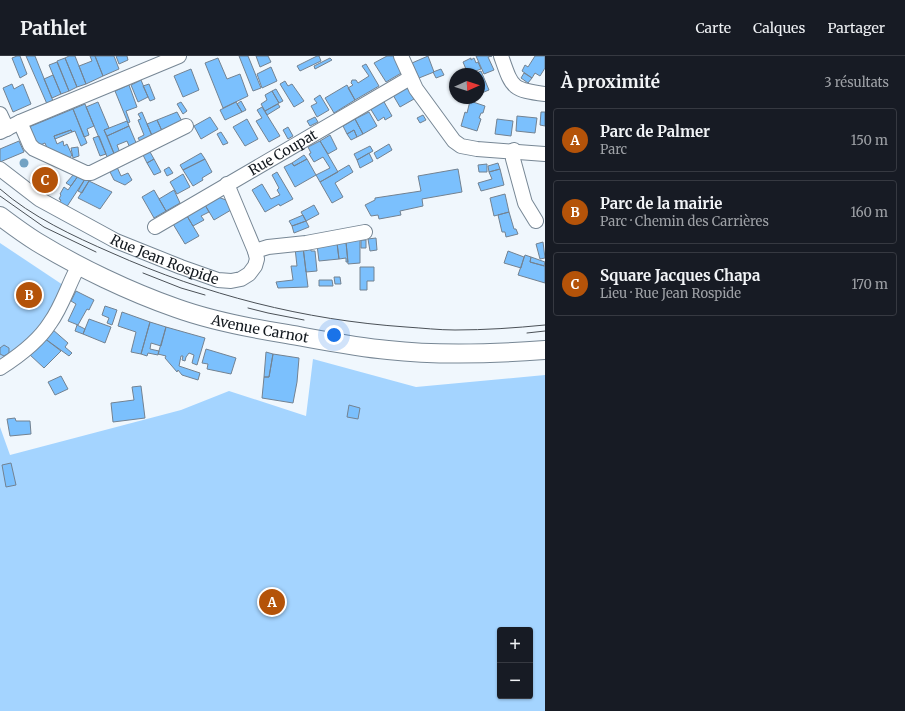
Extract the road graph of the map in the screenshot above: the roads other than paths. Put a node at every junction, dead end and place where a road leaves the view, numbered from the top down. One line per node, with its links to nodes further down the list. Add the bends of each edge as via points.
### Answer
1 (179, 56): 7 (street)
2 (401, 56): 4 (street)
3 (500, 56): 5 (street, via 512,85 522,91)
4 (410, 78): 10 (street, via 454,141 461,146); 13 (street, Rue Coupat)
5 (545, 94)
6 (0, 114): 9 (street)
7 (20, 122): 8 (street, via 34,150 86,173); 9 (street)
8 (186, 126)
9 (3, 131)
10 (514, 150): 11 (street); 15 (street, via 513,159 525,203)
11 (545, 154)
12 (0, 169): 19 (street, Rue Jean Rospide, via 39,199 116,241 218,280 231,281 249,274 257,259)
13 (227, 184): 17 (street, Rue Coupat); 19 (street)
14 (0, 216): 21 (main road, Avenue Carnot, via 36,242 79,265 148,297 212,320 388,350 452,354)
15 (536, 221)
16 (0, 226): 20 (main road, Avenue Carnot)
17 (155, 227)
18 (365, 232): 19 (street)
19 (255, 251)
20 (75, 273): 22 (main road, Avenue Carnot, via 172,317 267,340 389,358 504,362); 23 (street, via 51,322 37,340)
21 (545, 350)
22 (545, 359)
23 (0, 368)

